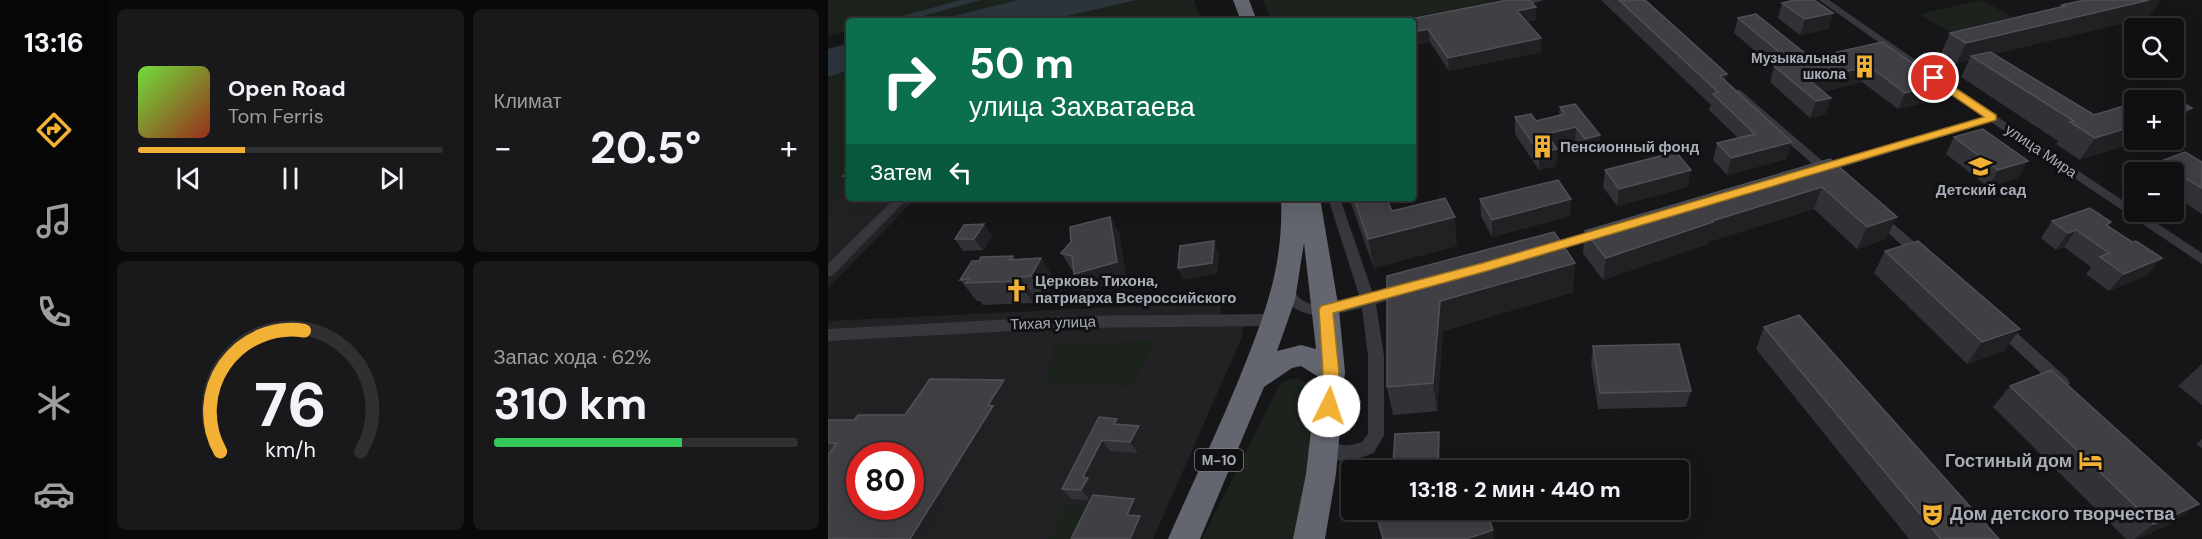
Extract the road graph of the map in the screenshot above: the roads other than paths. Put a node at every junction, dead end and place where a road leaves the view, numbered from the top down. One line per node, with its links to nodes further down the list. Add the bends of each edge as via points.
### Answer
1 (1228, 0): 6 (highway)
2 (1242, 0): 7 (highway)
3 (1541, 0): 5 (street)
4 (1823, 0): 9 (street, улица Мира)
5 (1502, 7)
6 (1235, 18)
7 (1249, 18)
8 (1731, 87): 10 (street)
9 (1992, 118): 10 (street); 19 (street, улица Мира)
10 (1825, 168): 11 (street); 12 (street)
11 (1809, 173)
12 (1842, 184)
13 (899, 201): 21 (street)
14 (1335, 201): 24 (street)
15 (1302, 206): 23 (highway, М-10); 25 (highway, М-10)
16 (1868, 207): 20 (street)
17 (1618, 228): 18 (street)
18 (1528, 254)
19 (2202, 259)
20 (1937, 269)
21 (828, 272)
22 (1418, 286): 24 (street)
23 (1286, 291): 25 (street, via 1303,307); 27 (highway, М-10)
24 (1368, 300): 25 (street); 32 (street, via 1376,356 1376,435 1368,447 1349,454 1336,453)
25 (1326, 310): 29 (highway, М-10)
26 (1989, 316): 31 (street)
27 (1278, 320): 28 (street, Тихая улица, via 1067,322); 30 (highway, М-10)
28 (828, 335)
29 (1331, 372): 30 (highway, via 1306,355 1277,364); 32 (highway, М-10)
30 (1252, 380): 33 (highway, М-10)
31 (2075, 394)
32 (1324, 446): 34 (highway, М-10)
33 (1184, 539)
34 (1309, 539)

